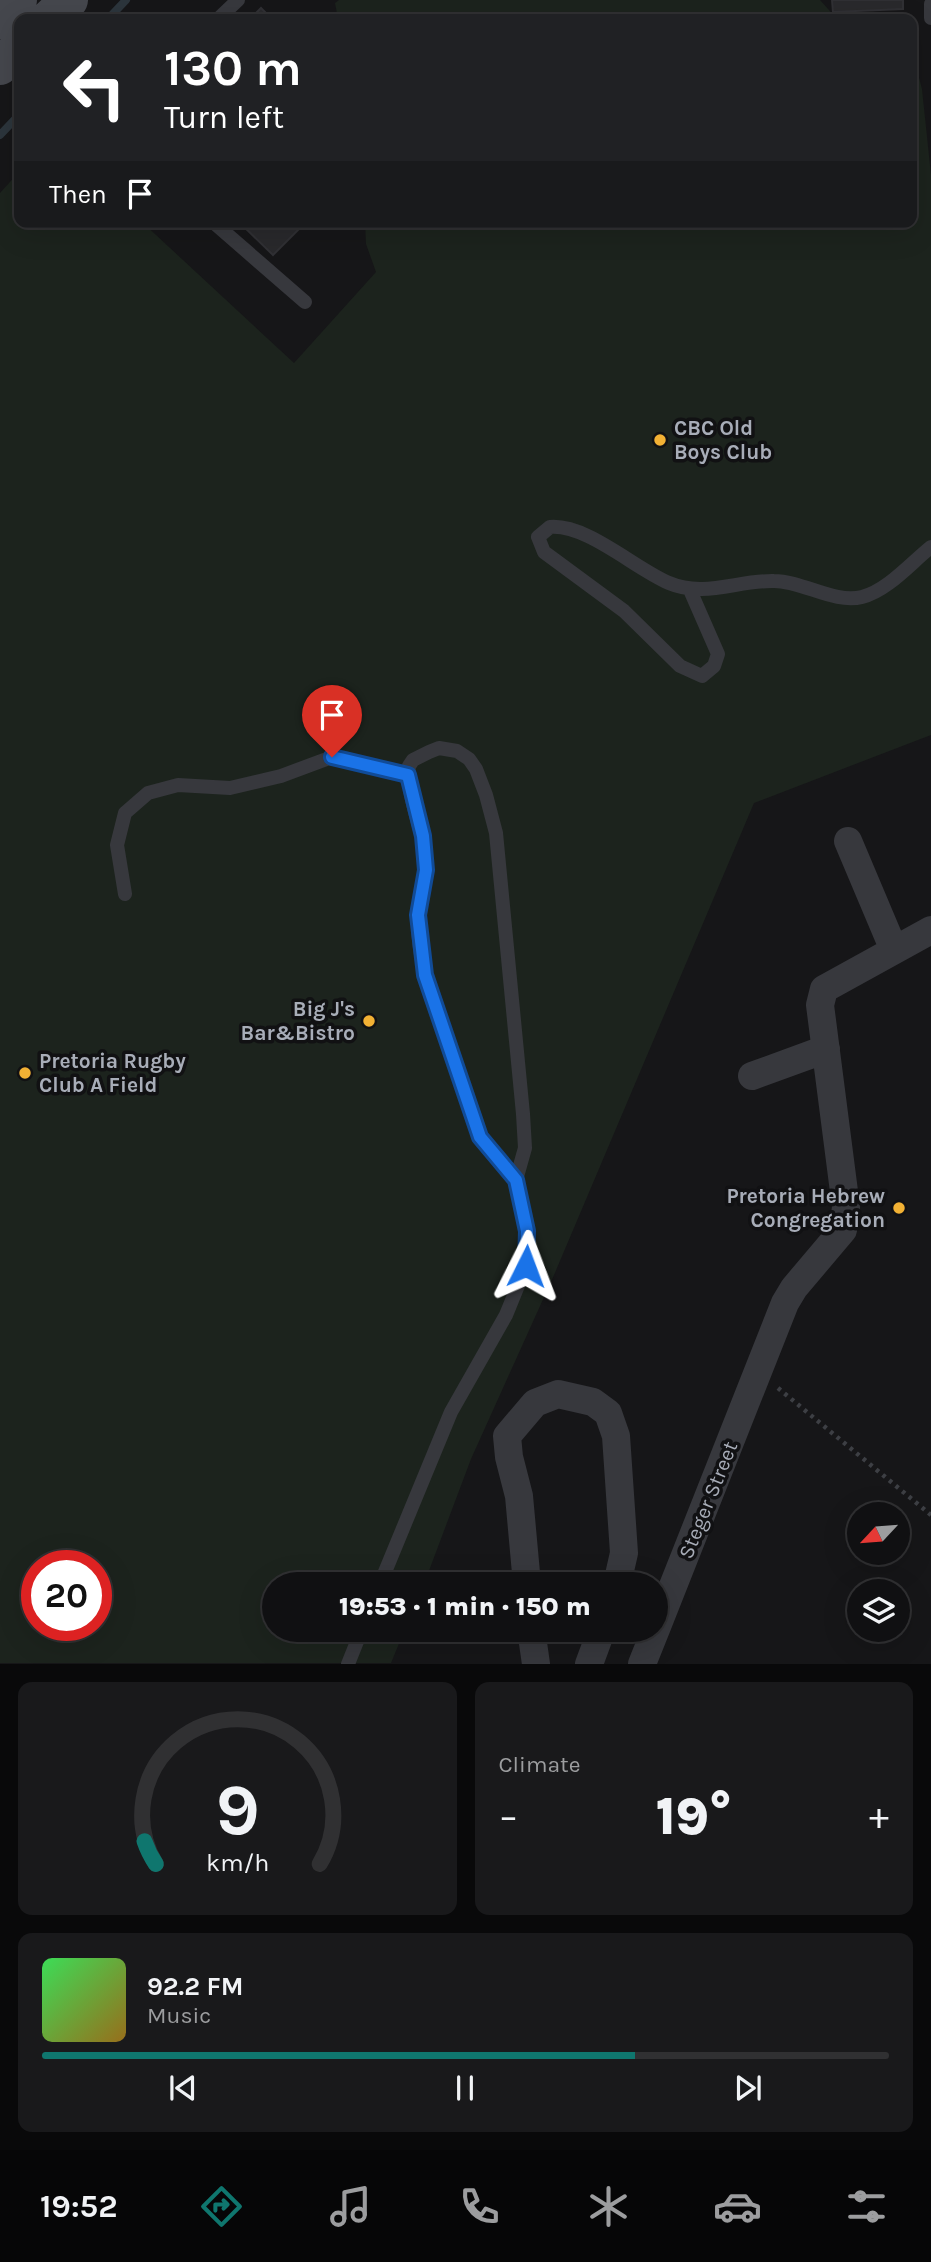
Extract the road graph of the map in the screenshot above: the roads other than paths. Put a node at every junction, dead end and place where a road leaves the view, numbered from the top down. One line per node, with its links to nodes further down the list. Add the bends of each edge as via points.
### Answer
1 (18, 0): 8 (main road)
2 (69, 0): 5 (main road)
3 (238, 0): 6 (lane)
4 (931, 4): 7 (lane)
5 (54, 14)
6 (223, 14)
7 (931, 18)
8 (0, 20)
9 (14, 53): 10 (main road)
10 (0, 66)
11 (220, 228): 12 (lane)
12 (305, 302)
13 (931, 547): 14 (lane, via 878,590 862,597 845,598 773,581)
14 (690, 590): 14 (lane, via 718,654 714,666 702,676 680,666 624,611 544,552 538,537 550,527 571,528)
15 (408, 775): 17 (lane, via 332,757 230,788 178,785 148,793 125,813 117,845); 22 (lane, via 425,859 418,915 425,975 480,1137); 22 (lane, via 409,766 421,755 449,749 469,759 486,795 496,833 523,1114 525,1148)
16 (848, 841): 19 (street)
17 (125, 894)
18 (931, 930): 19 (street)
19 (894, 950): 20 (street, Steger Street, via 824,989 820,1004)
20 (826, 1049): 21 (street); 26 (street, Steger Street, via 846,1207 844,1230 794,1287)
21 (752, 1076)
22 (516, 1180): 23 (lane, via 527,1231 526,1266 506,1315 451,1412)
23 (385, 1572)
24 (526, 1572): 25 (street, via 519,1496 507,1436 535,1403 558,1394 593,1402 608,1413 616,1436 624,1553)
25 (620, 1572)
26 (668, 1599)
27 (357, 1642): 31 (lane)
28 (533, 1642): 32 (street)
29 (597, 1642): 33 (street)
30 (651, 1642): 34 (street, Steger Street)
31 (348, 1664)
32 (536, 1664)
33 (589, 1664)
34 (642, 1664)

